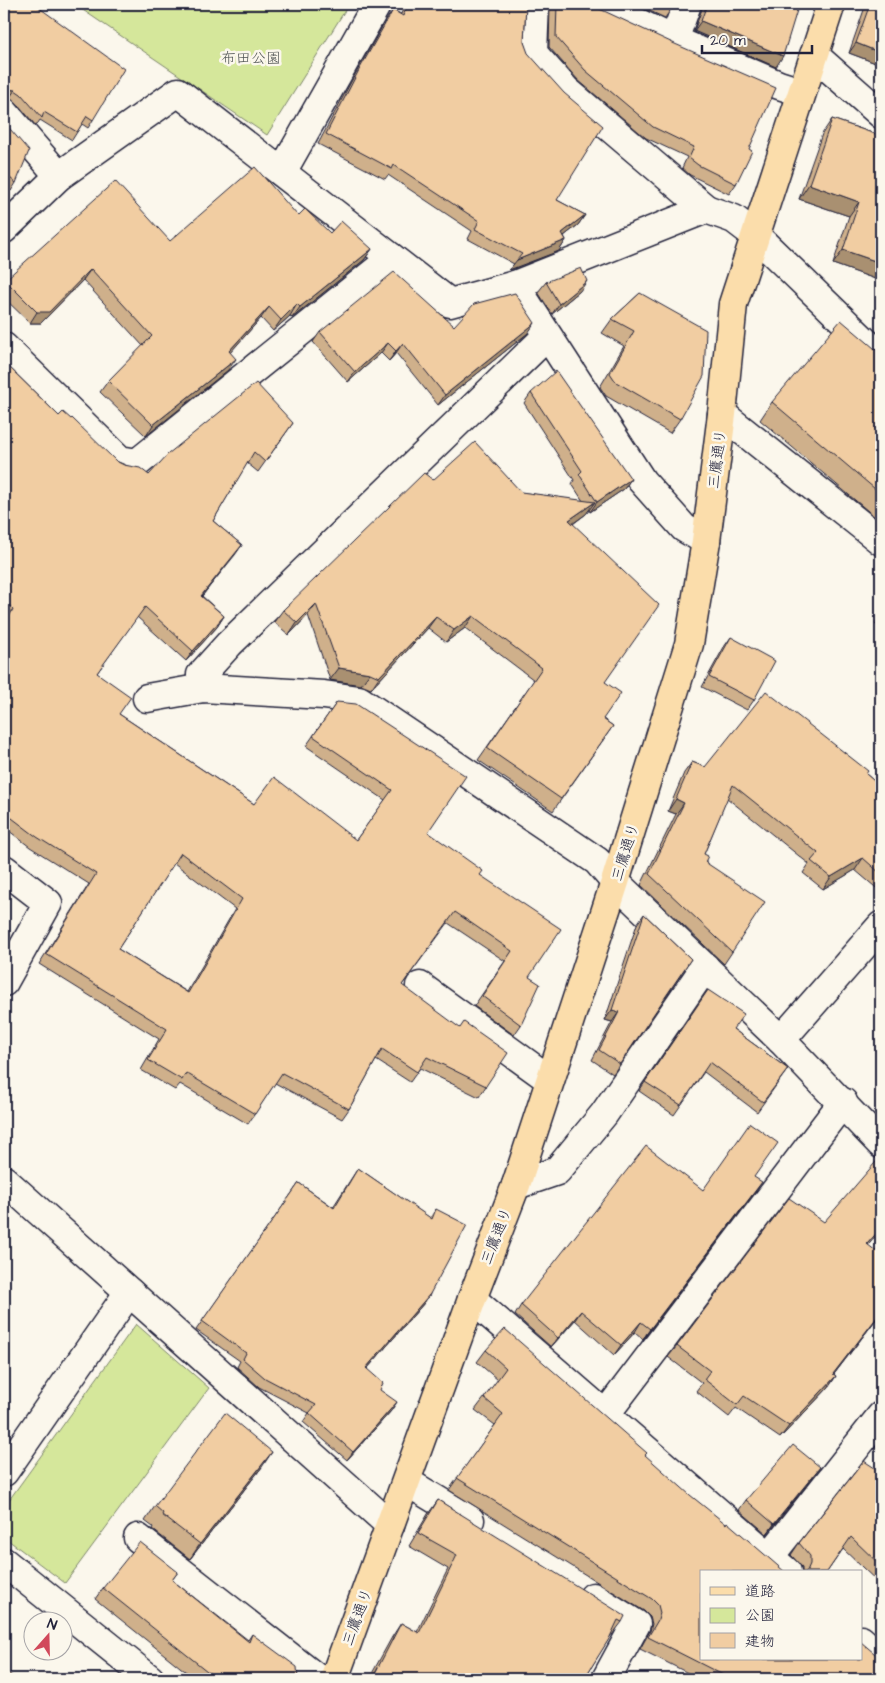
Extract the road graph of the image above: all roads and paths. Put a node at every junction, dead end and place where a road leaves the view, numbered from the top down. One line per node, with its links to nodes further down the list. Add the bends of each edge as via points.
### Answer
1 (377, 4): 11 (street)
2 (535, 4): 13 (street, via 534,53 567,91)
3 (599, 4): 6 (street)
4 (687, 4): 6 (street)
5 (831, 4): 7 (main road, 三鷹通り)
6 (674, 40): 8 (street)
7 (814, 55): 8 (main road, 三鷹通り); 10 (street)
8 (801, 92): 15 (main road, 三鷹通り)
9 (4, 112): 12 (street)
10 (881, 114)
11 (282, 172): 12 (street, via 178,92); 16 (street)
12 (59, 176): 14 (street)
13 (706, 209): 15 (street, via 734,219); 17 (street)
14 (4, 229)
15 (755, 235): 20 (street); 21 (main road, 三鷹通り, via 733,304)
16 (392, 258): 17 (street, via 450,302); 19 (street, via 137,463 120,460)
17 (514, 285): 18 (street)
18 (547, 336): 22 (street, via 642,481 684,528); 24 (street, via 229,644 201,675)
19 (4, 347)
20 (881, 357)
21 (722, 414): 22 (main road, 三鷹通り); 23 (street)
22 (706, 541): 27 (main road, 三鷹通り, via 689,644)
23 (881, 541)
24 (203, 688): 25 (street); 27 (street, via 359,700 597,861)
25 (147, 698)
26 (4, 869): 30 (street, via 48,902)
27 (615, 882): 29 (street); 33 (main road, 三鷹通り)
28 (881, 926): 32 (street)
29 (705, 967): 32 (street); 37 (street, via 604,1114 557,1171)
30 (4, 982)
31 (420, 986): 33 (street)
32 (781, 1040): 34 (street)
33 (550, 1080): 37 (main road, 三鷹通り)
34 (843, 1102): 35 (street); 40 (street)
35 (878, 1132)
36 (4, 1180): 38 (street)
37 (516, 1185): 39 (main road, 三鷹通り)
38 (129, 1292): 42 (street); 44 (street)
39 (472, 1299): 40 (street); 43 (main road, 三鷹通り)
40 (605, 1415): 48 (street)
41 (881, 1416): 48 (street)
42 (4, 1472)
43 (407, 1482): 44 (main road, 三鷹通り); 45 (street)
44 (390, 1525): 54 (main road, 三鷹通り)
45 (492, 1534)
46 (138, 1538): 53 (street)
47 (4, 1562): 52 (street)
48 (778, 1564)
49 (568, 1582): 55 (street, via 636,1624)
50 (862, 1641): 51 (street)
51 (881, 1658)
52 (150, 1679)
53 (318, 1679)
54 (334, 1679)
55 (606, 1679)

